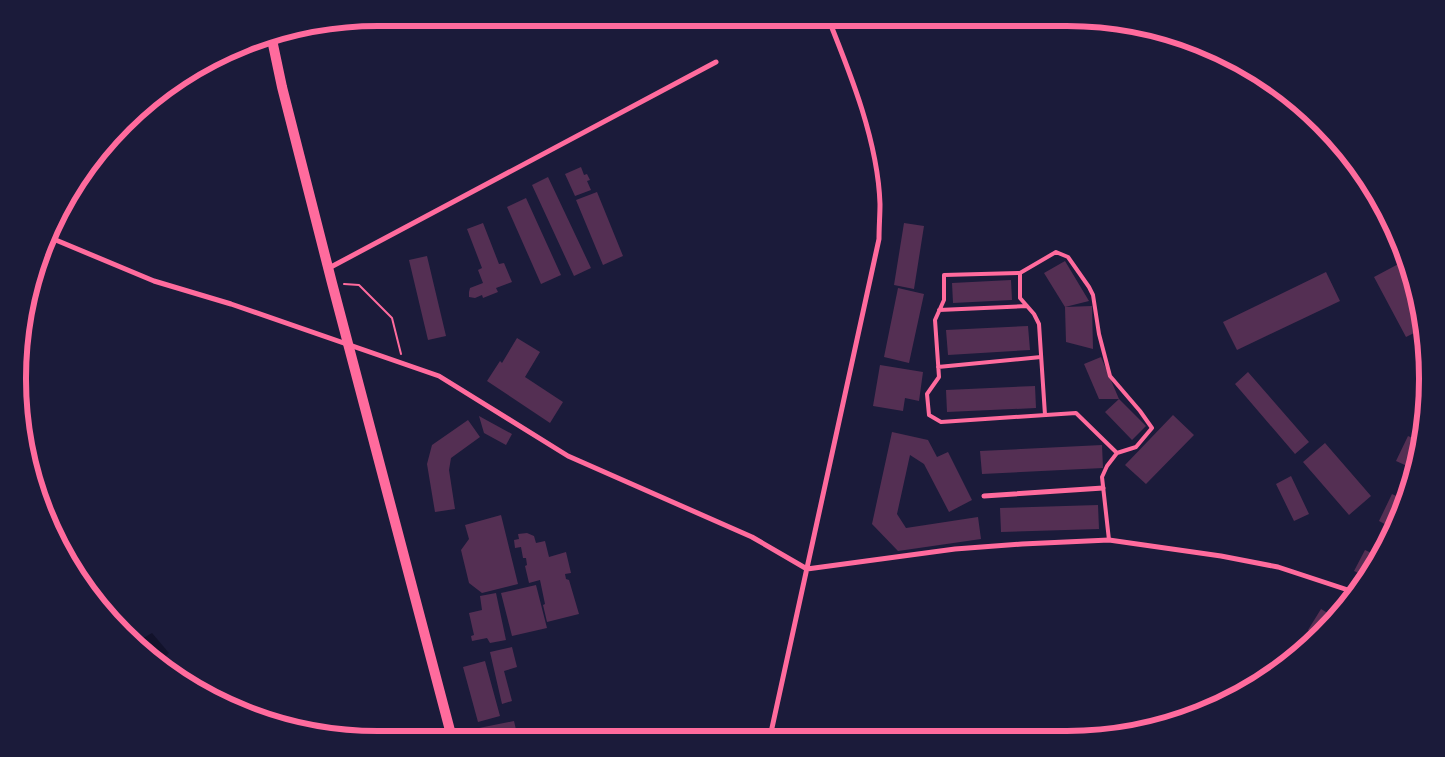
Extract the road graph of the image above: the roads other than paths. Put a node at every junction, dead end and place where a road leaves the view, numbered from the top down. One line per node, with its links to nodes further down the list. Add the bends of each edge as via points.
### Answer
1 (831, 26): 16 (street, via 850,73 872,150 880,202 879,239)
2 (273, 43): 5 (main road)
3 (716, 62): 5 (street)
4 (55, 240): 16 (street, via 154,280 439,376 568,456 752,537)
5 (328, 268): 18 (main road)
6 (1020, 273): 7 (lane, via 1020,298); 8 (lane, via 944,275 944,300); 12 (lane, via 1056,252 1068,256 1089,287 1110,376 1152,428 1136,448)
7 (1027, 306): 8 (lane); 9 (lane, via 1039,324)
8 (939, 310): 10 (lane, via 935,320)
9 (1041, 357): 10 (lane); 11 (lane)
10 (938, 367): 11 (lane, via 939,377 927,394 929,415 941,422)
11 (1045, 415): 12 (lane, via 1076,413)
12 (1117, 453): 13 (lane, via 1102,477)
13 (1102, 488): 14 (street); 15 (lane)
14 (984, 496)
15 (1109, 540): 16 (street, via 955,549); 17 (street, via 1278,567)
16 (807, 569): 19 (street)
17 (1348, 590)
18 (450, 731)
19 (772, 731)

